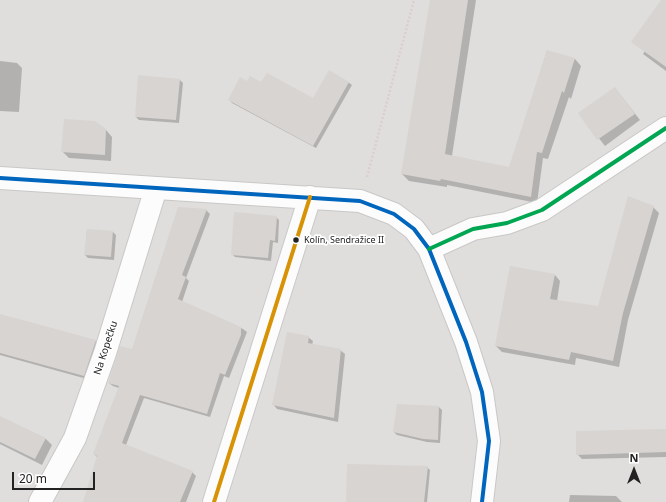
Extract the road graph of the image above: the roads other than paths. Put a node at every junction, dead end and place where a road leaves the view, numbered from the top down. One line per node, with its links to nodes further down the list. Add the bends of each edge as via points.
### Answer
1 (666, 128): 5 (street, via 542,210 473,230)
2 (0, 178): 3 (street)
3 (156, 188): 4 (street); 6 (street, Na Kopečku, via 105,353 75,438)
4 (310, 197): 5 (street, via 360,201 394,214 414,229); 7 (street)
5 (429, 249): 8 (street, via 466,342 482,392 489,441)
6 (40, 502)
7 (214, 502)
8 (482, 502)

